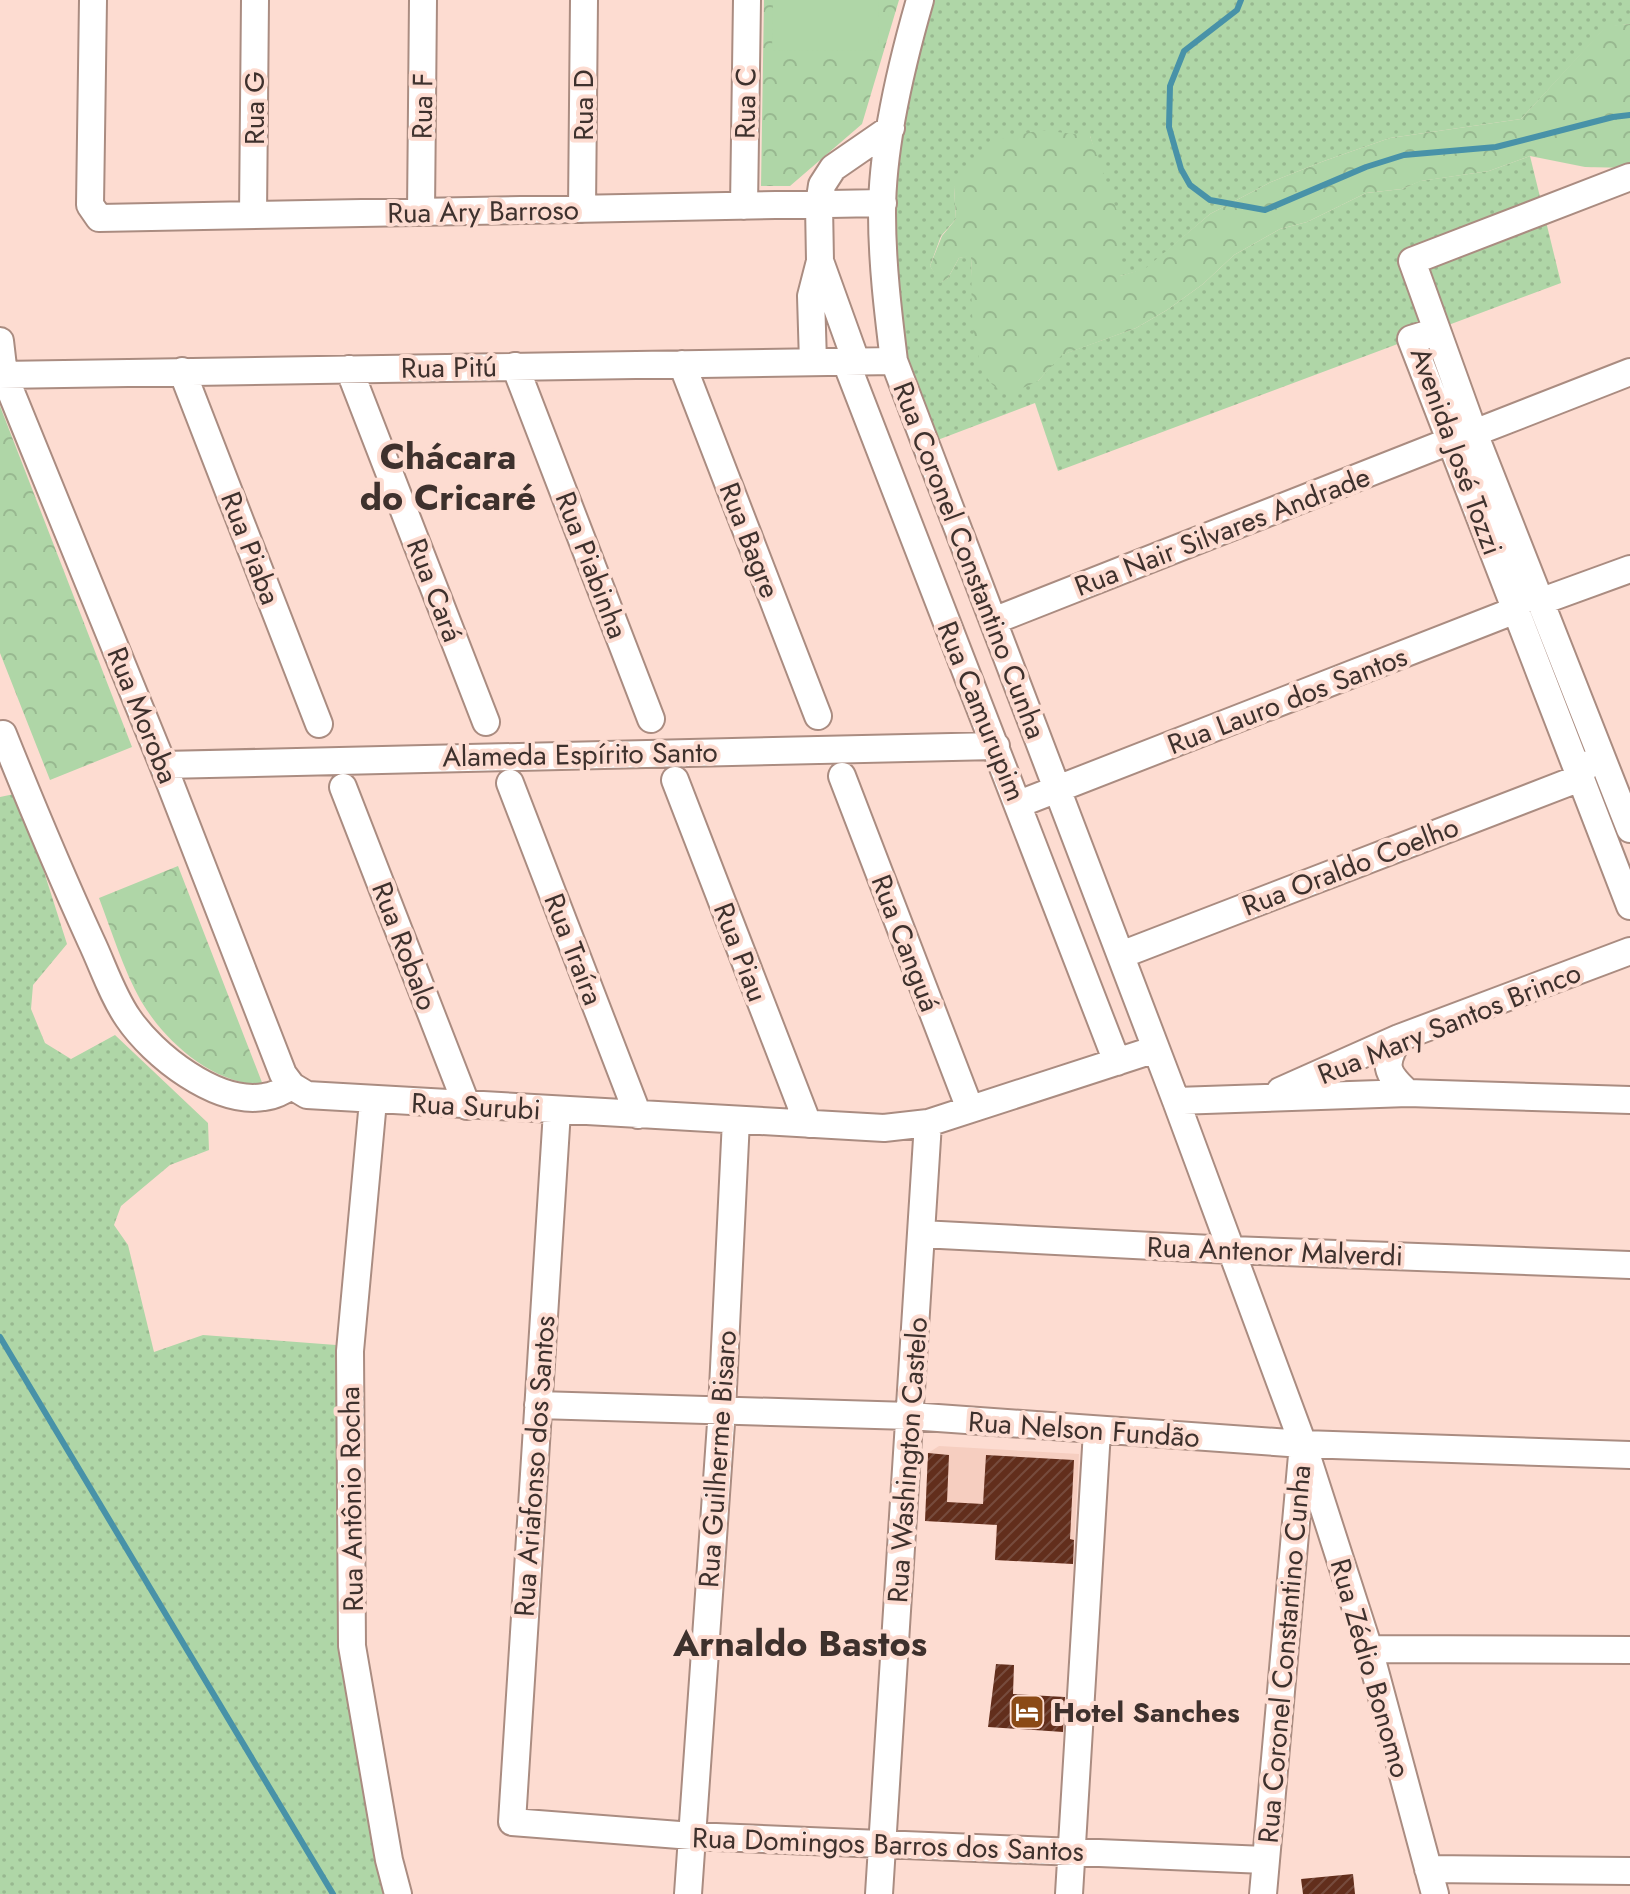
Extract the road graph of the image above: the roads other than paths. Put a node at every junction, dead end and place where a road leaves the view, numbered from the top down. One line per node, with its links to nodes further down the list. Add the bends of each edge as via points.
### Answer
1 (93, 0): 14 (street, Rua Ary Barroso, via 90,205 99,218)
2 (255, 0): 14 (street, Rua G)
3 (423, 0): 13 (street, Rua F)
4 (584, 0): 12 (street, Rua D)
5 (747, 0): 11 (street, Rua C)
6 (920, 0): 7 (street, Rua Coronel Constantino Cunha)
7 (891, 128): 9 (street, Rua Coronel Constantino Cunha); 10 (street, via 833,168 822,185)
8 (1630, 177): 26 (street, Avenida José Tozzi, via 1412,261 1437,331 1411,339)
9 (883, 203): 10 (street, Rua Ary Barroso); 17 (street, Rua Coronel Constantino Cunha, via 885,292)
10 (819, 205): 11 (street, Rua Ary Barroso); 15 (street)
11 (744, 206): 12 (street, Rua Ary Barroso)
12 (582, 209): 13 (street, Rua Ary Barroso)
13 (421, 212): 14 (street, Rua Ary Barroso)
14 (253, 215)
15 (820, 261): 18 (street, via 811,296); 19 (street, Rua Camurupim)
16 (0, 341): 25 (street, Rua Moroba)
17 (894, 361): 19 (street, Rua Pitú); 28 (street, Rua Coronel Constantino Cunha)
18 (813, 362): 19 (street, Rua Pitú); 20 (street, Rua Pitú)
19 (851, 362): 29 (street, Rua Camurupim)
20 (682, 364): 21 (street, Rua Pitú); 33 (street, Rua Bagre)
21 (515, 366): 22 (street, Rua Pitú); 34 (street, Rua Piabinha)
22 (349, 369): 23 (street, Rua Pitú); 35 (street, Rua Cará)
23 (182, 371): 25 (street, Rua Pitú); 36 (street, Rua Piaba)
24 (1630, 372): 26 (street, Rua Nair Silvares Andrade)
25 (2, 375): 40 (street, Rua Moroba)
26 (1462, 437): 30 (street, Avenida José Tozzi); 31 (street, Avenida José Tozzi); 32 (street, Rua Nair Silvares Andrade)
27 (1630, 569): 30 (street, Rua Lauro dos Santos)
28 (977, 578): 29 (street); 32 (street, Rua Coronel Constantino Cunha)
29 (933, 587): 38 (street, Rua Camurupim)
30 (1542, 601): 31 (street, Rua Lauro dos Santos, via 1538,613 1527,617); 39 (street, Avenida José Tozzi)
31 (1516, 610): 42 (street, Avenida José Tozzi); 46 (street, Rua Lauro dos Santos)
32 (993, 621): 46 (street, Rua Coronel Constantino Cunha)
33 (818, 716)
34 (651, 719)
35 (486, 722)
36 (319, 724)
37 (3, 734): 55 (street, via 106,972 146,1042 171,1063 230,1094 261,1098)
38 (996, 746): 40 (street, Alameda Espírito Santo); 47 (street, Rua Camurupim)
39 (1618, 764): 42 (street, Rua Oraldo Coelho, via 1603,781 1592,785); 48 (street, Avenida José Tozzi)
40 (163, 765): 55 (street, Rua Moroba)
41 (842, 776): 62 (street, Rua Canguá)
42 (1580, 778): 49 (street, Avenida José Tozzi); 51 (street, Rua Oraldo Coelho)
43 (675, 780): 67 (street, Rua Piau)
44 (510, 783): 64 (street, Rua Traíra)
45 (343, 787): 61 (street, Rua Robalo)
46 (1057, 789): 47 (street, Rua Lauro dos Santos); 51 (street, Rua Coronel Constantino Cunha)
47 (1019, 804): 54 (street, Rua Camurupim)
48 (1630, 829)
49 (1630, 906)
50 (1630, 951): 52 (street, Rua Mary Santos Brinco)
51 (1121, 955): 53 (street, Rua Coronel Constantino Cunha)
52 (1399, 1038): 56 (street, via 1388,1058 1391,1077); 57 (street, Rua Mary Santos Brinco)
53 (1156, 1049): 54 (street, Rua Surubi); 60 (street, Rua Coronel Constantino Cunha)
54 (1117, 1062): 62 (street, Rua Surubi)
55 (292, 1086): 59 (street, Rua Surubi, via 307,1095)
56 (1408, 1093): 57 (street); 58 (street)
57 (1270, 1096): 60 (street)
58 (1630, 1100)
59 (373, 1101): 61 (street, Rua Surubi); 86 (street, Rua Antônio Rocha, via 350,1351 352,1646)
60 (1176, 1101): 69 (street, Rua Coronel Constantino Cunha)
61 (467, 1106): 63 (street, Rua Surubi)
62 (970, 1109): 66 (street, Rua Surubi)
63 (557, 1111): 64 (street, Rua Surubi); 71 (street, Rua Ariafonso dos Santos)
64 (638, 1115): 65 (street, Rua Surubi)
65 (736, 1120): 67 (street, Rua Surubi); 72 (street, Rua Guilherme Bisaro)
66 (928, 1123): 67 (street, Rua Surubi, via 884,1128); 68 (street, Rua Washington Castelo)
67 (808, 1124)
68 (921, 1234): 69 (street, Rua Antenor Malverdi); 73 (street, Rua Washington Castelo)
69 (1231, 1250): 70 (street, Rua Antenor Malverdi); 75 (street, Rua Coronel Constantino Cunha)
70 (1630, 1265)
71 (538, 1405): 72 (street, Rua Nelson Fundão); 79 (street, Rua Ariafonso dos Santos)
72 (722, 1409): 73 (street, Rua Nelson Fundão); 80 (street, Rua Guilherme Bisaro)
73 (910, 1416): 74 (street, Rua Nelson Fundão); 81 (street, Rua Washington Castelo)
74 (1097, 1431): 75 (street, Rua Nelson Fundão); 82 (street)
75 (1303, 1444): 76 (street, Rua Nelson Fundão); 77 (street, Rua Zédio Bonomo); 83 (street, Rua Coronel Constantino Cunha)
76 (1630, 1455)
77 (1369, 1649): 78 (street); 85 (street, Rua Zédio Bonomo)
78 (1630, 1650)
79 (512, 1822): 80 (street, Rua Domingos Barros dos Santos)
80 (692, 1836): 81 (street, Rua Domingos Barros dos Santos); 87 (street, Rua Guilherme Bisaro)
81 (882, 1844): 82 (street, Rua Domingos Barros dos Santos); 88 (street, Rua Washington Castelo)
82 (1071, 1852): 83 (street, Rua Domingos Barros dos Santos); 89 (street)
83 (1265, 1860): 90 (street, Rua Coronel Constantino Cunha)
84 (1630, 1871): 85 (street)
85 (1431, 1881)
86 (398, 1894)
87 (688, 1894)
88 (879, 1894)
89 (1069, 1894)
90 (1263, 1894)

